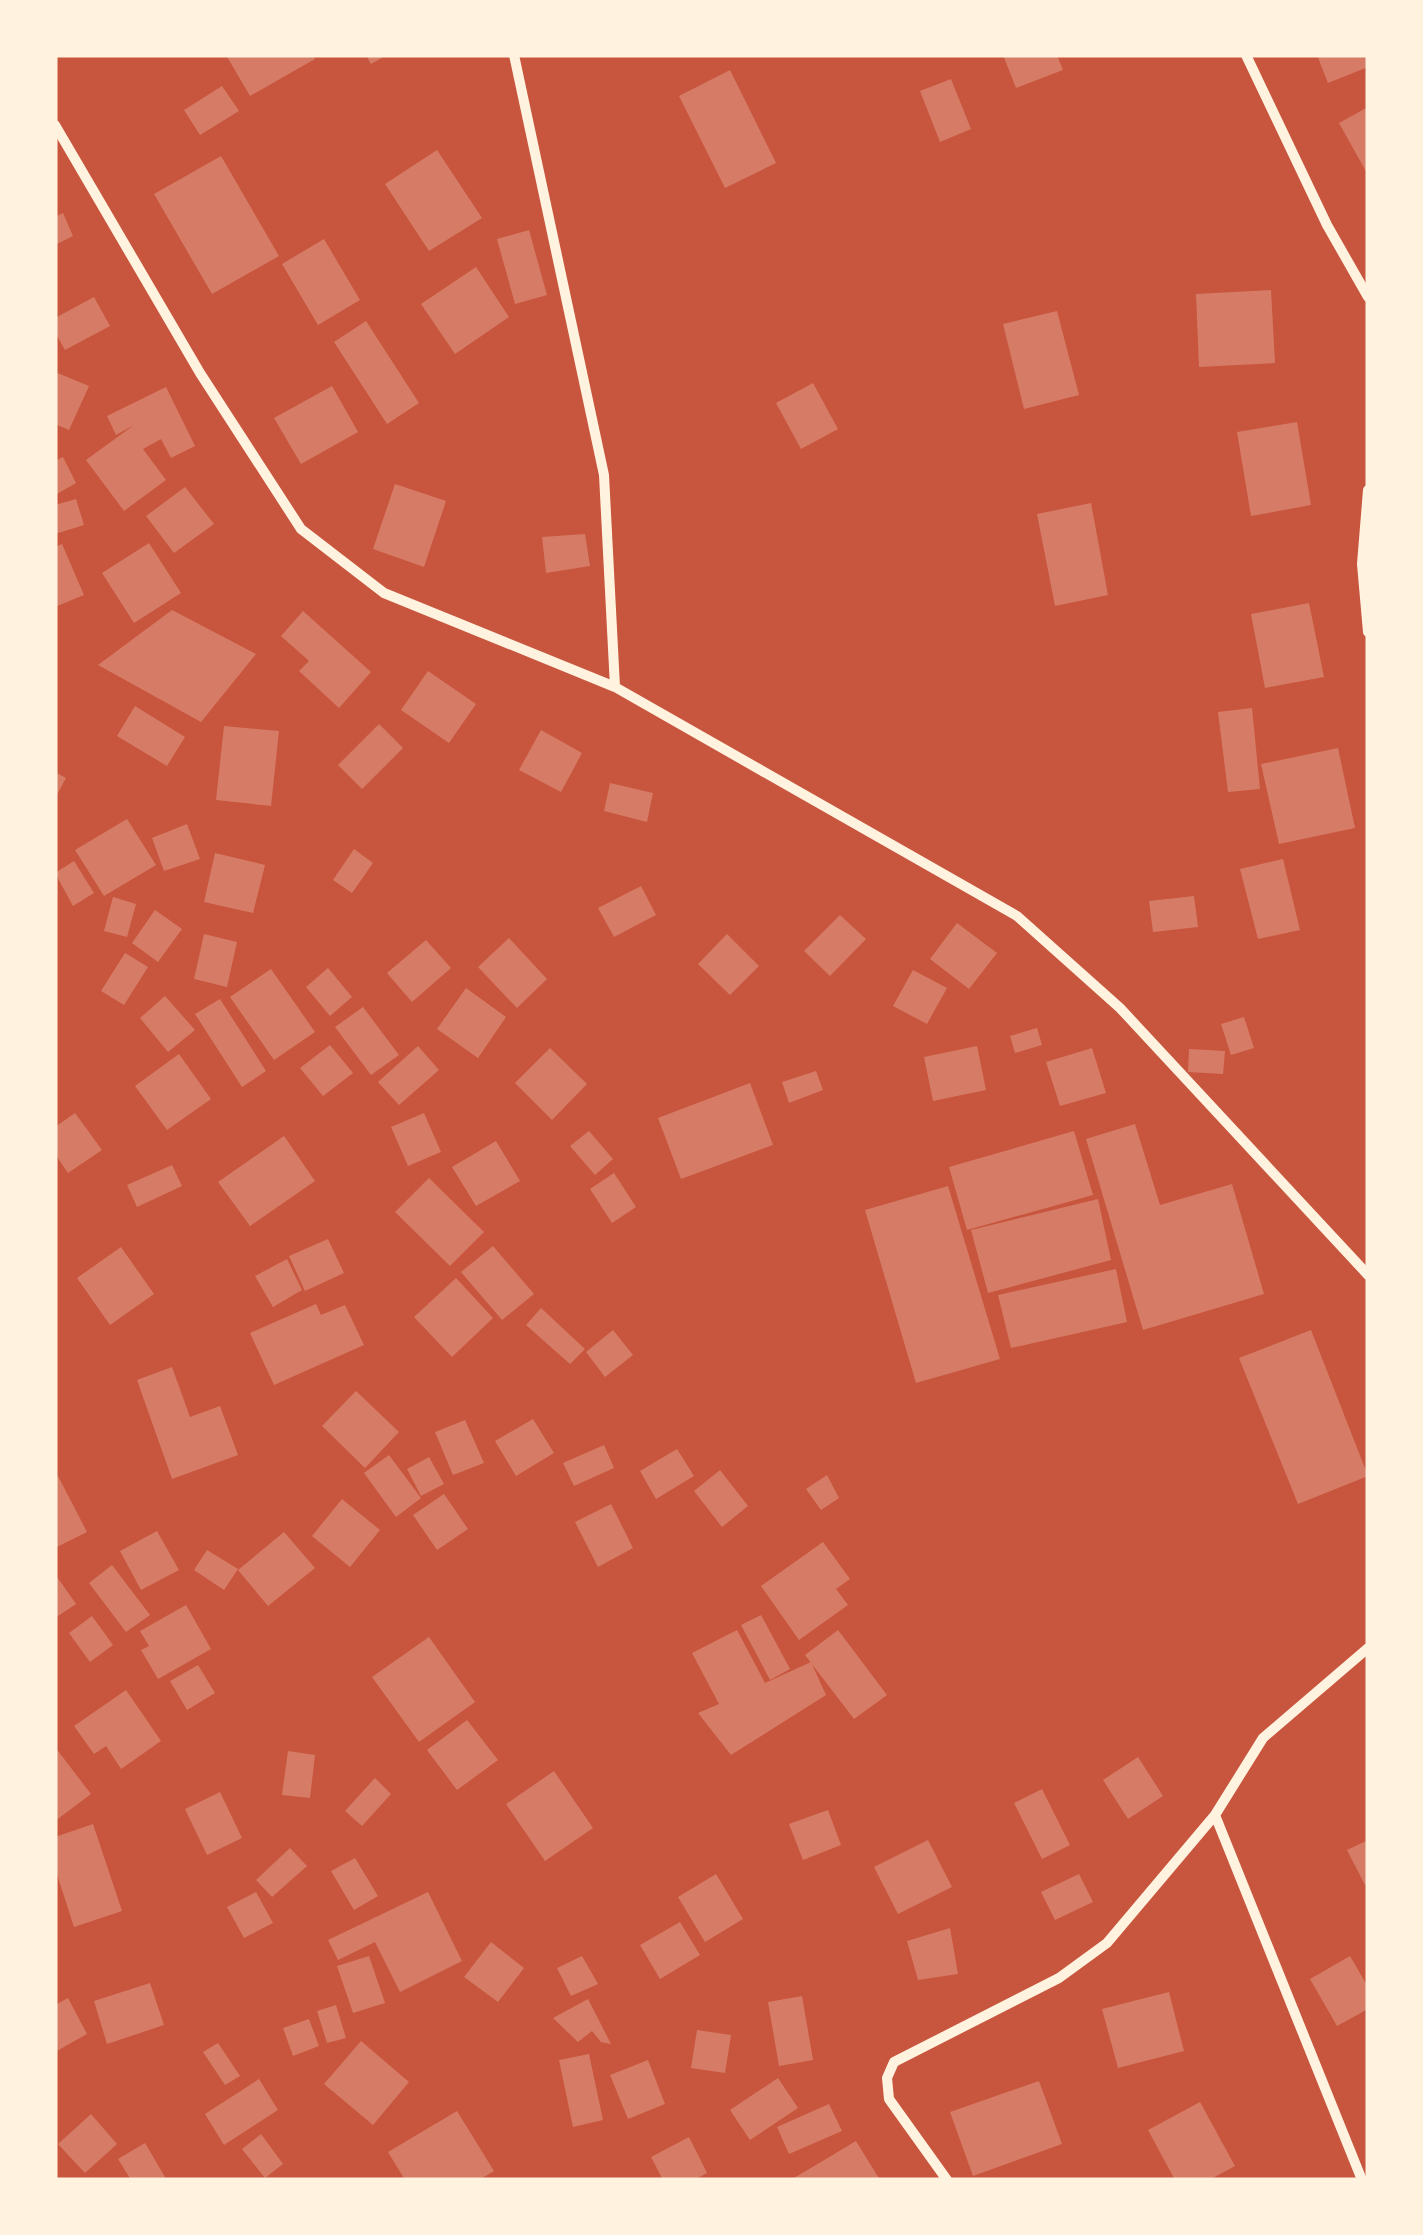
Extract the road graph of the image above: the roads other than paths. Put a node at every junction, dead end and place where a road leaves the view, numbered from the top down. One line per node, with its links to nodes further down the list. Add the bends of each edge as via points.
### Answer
1 (514, 55): 7 (street, via 604,475)
2 (1246, 55): 4 (street)
3 (55, 125): 7 (street, via 200,373 301,528 384,593)
4 (1368, 298)
5 (1368, 490): 6 (street, via 1362,564)
6 (1368, 632)
7 (615, 687): 8 (street, via 1017,916 1120,1008)
8 (1368, 1275)
9 (1368, 1648): 10 (street, via 1263,1738)
10 (1214, 1815): 11 (street, via 1108,1943 1059,1978 894,2062 889,2099); 12 (street)
11 (946, 2180)
12 (1362, 2180)

